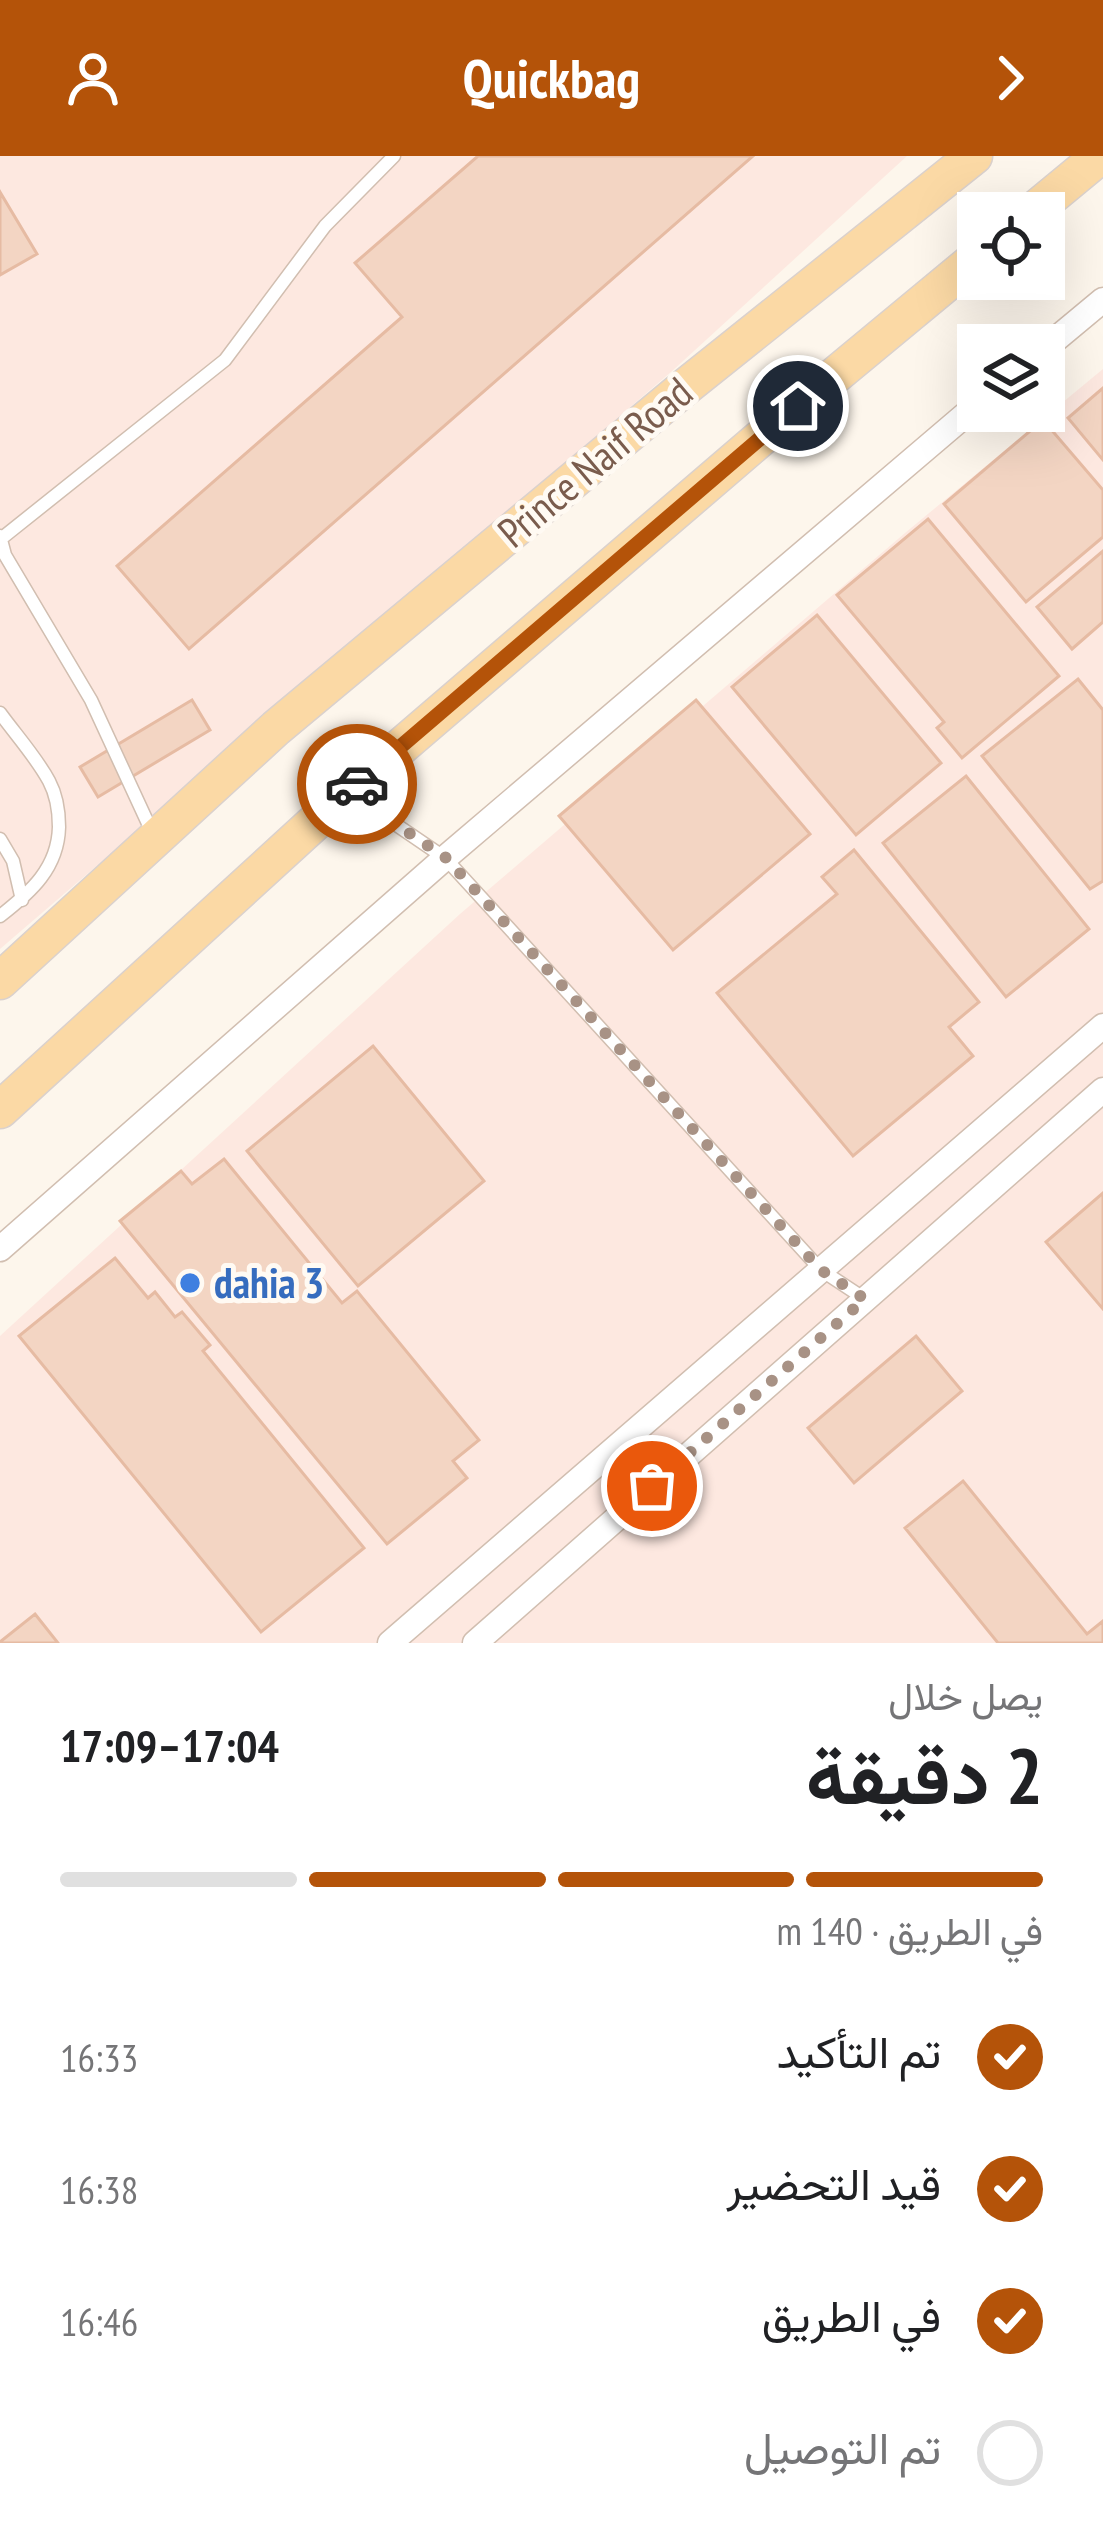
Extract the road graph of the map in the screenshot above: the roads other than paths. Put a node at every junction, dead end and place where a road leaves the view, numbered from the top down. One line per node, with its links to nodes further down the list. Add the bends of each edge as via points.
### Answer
1 (394, 156): 9 (lane, via 325,226 225,360)
2 (974, 156): 12 (main road, Prince Naif Road, via 276,728)
3 (1100, 156): 4 (main road)
4 (1056, 192)
5 (957, 274): 11 (main road)
6 (1103, 300): 7 (street)
7 (1065, 332)
8 (957, 422): 14 (street)
9 (1, 537): 12 (lane)
10 (0, 712): 15 (lane, via 51,784 59,815 50,868)
11 (348, 792): 14 (lane); 20 (main road)
12 (156, 838): 17 (main road, Prince Naif Road)
13 (0, 839): 15 (lane)
14 (445, 857): 21 (street); 22 (lane)
15 (22, 900): 16 (lane)
16 (0, 916)
17 (0, 981)
18 (1103, 1026): 22 (street)
19 (1103, 1090): 23 (street)
20 (0, 1110)
21 (0, 1249)
22 (821, 1270): 23 (lane); 24 (street)
23 (865, 1299): 25 (street)
24 (390, 1643)
25 (475, 1643)

